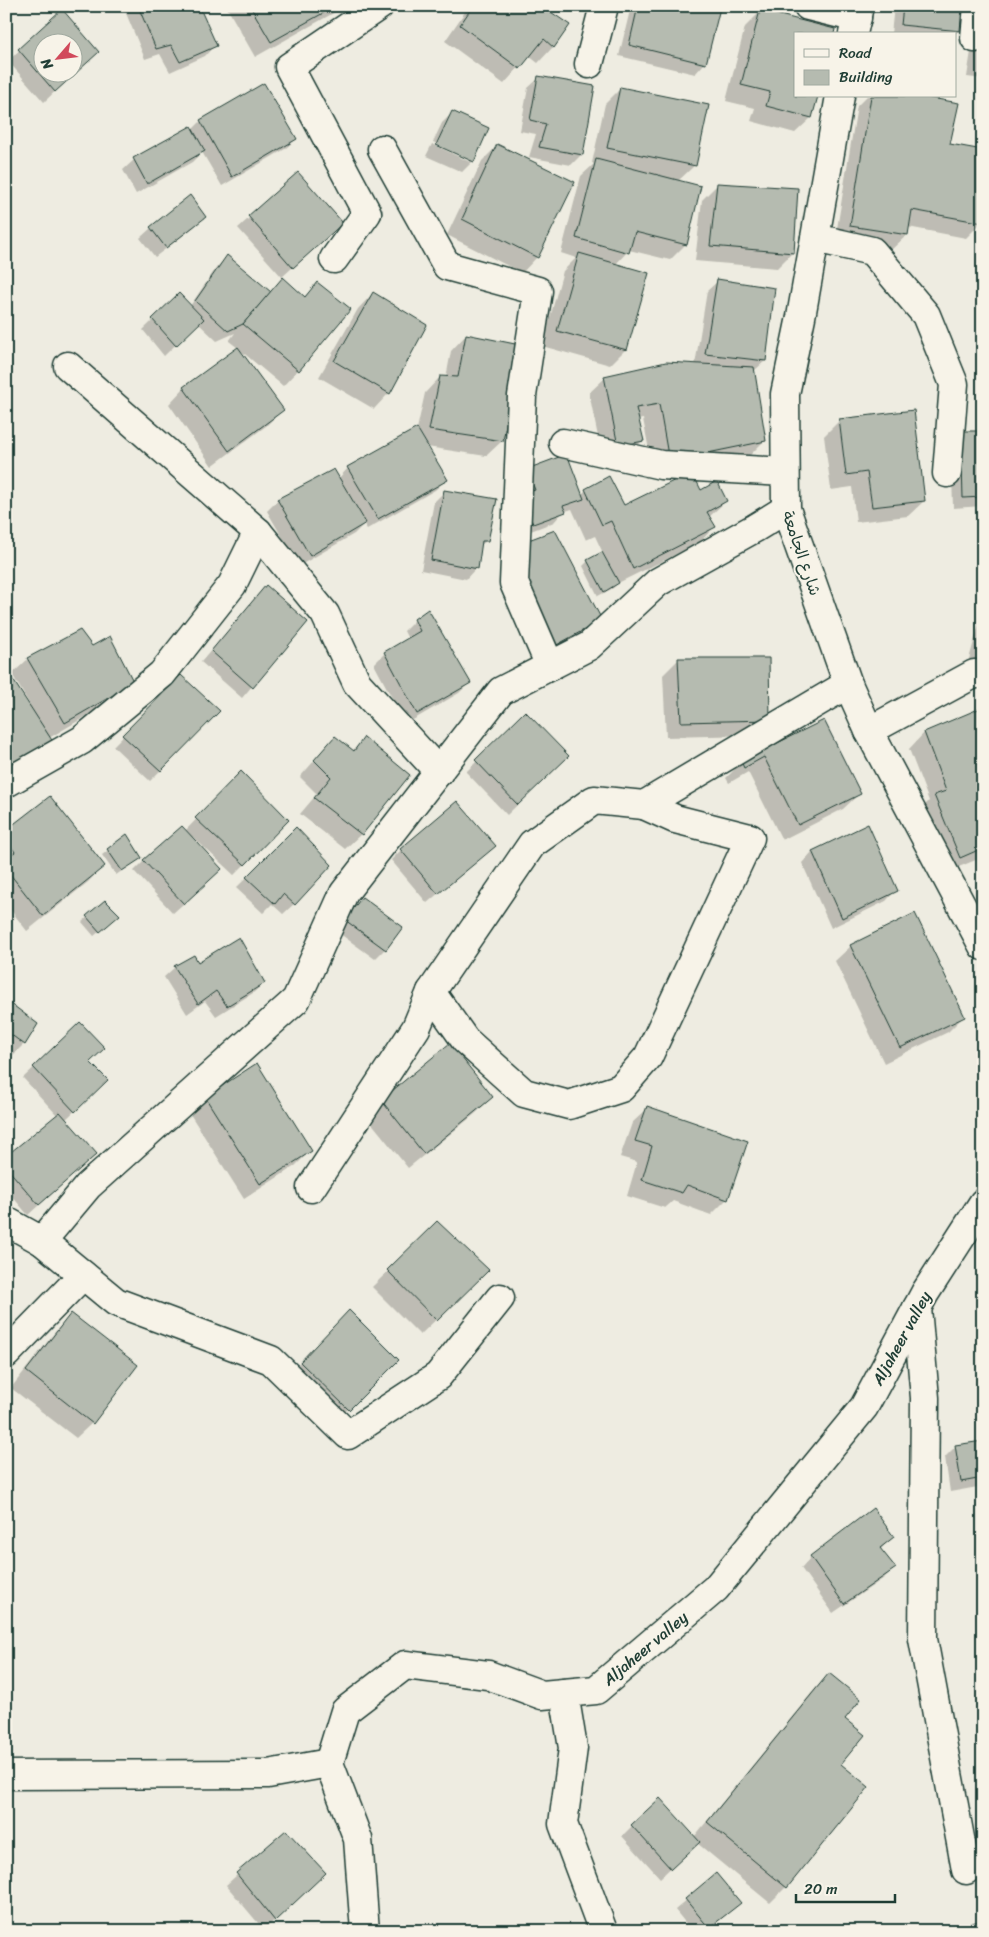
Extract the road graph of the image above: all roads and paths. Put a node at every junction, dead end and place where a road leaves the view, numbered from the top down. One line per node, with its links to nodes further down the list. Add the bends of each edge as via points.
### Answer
1 (378, 6): 11 (street, via 289,67 367,213)
2 (604, 6): 7 (street)
3 (808, 6): 5 (street)
4 (978, 6): 6 (street)
5 (856, 19)
6 (974, 38)
7 (589, 64)
8 (840, 98): 10 (street, شارع الجامعة)
9 (382, 149): 18 (street, via 447,266 538,291 522,396 514,583)
10 (815, 238): 14 (street, شارع الجامعة, via 785,394); 15 (street, via 872,251 926,315 954,384)
11 (334, 259)
12 (68, 366): 17 (street)
13 (563, 443): 14 (street, via 661,465)
14 (785, 472): 16 (street, شارع الجامعة)
15 (947, 473)
16 (786, 509): 18 (street, via 658,582 590,646); 20 (street, شارع الجامعة)
17 (258, 532): 22 (street, via 325,614 357,683); 23 (street, via 232,585 162,674 82,740)
18 (550, 666): 22 (street, via 501,691)
19 (983, 674): 21 (street, via 974,674)
20 (848, 684): 21 (street, شارع الجامعة); 24 (street)
21 (869, 731): 25 (street, شارع الجامعة)
22 (438, 772): 30 (street, via 344,893 296,1000 88,1186)
23 (6, 783)
24 (644, 805): 26 (street, via 594,800 532,844); 26 (street, via 675,820 750,838 648,1057 621,1088 569,1105 524,1093 465,1040)
25 (983, 946)
26 (431, 992): 27 (street, via 416,1028)
27 (311, 1188)
28 (983, 1203): 33 (street, Aljaheer valley)
29 (6, 1221): 30 (street)
30 (42, 1241): 31 (street)
31 (83, 1275): 32 (street, via 116,1302 271,1360 348,1435 438,1376); 34 (street)
32 (500, 1298)
33 (917, 1308): 35 (street, Aljaheer valley, via 864,1406 716,1588 596,1690); 38 (street, via 925,1398 923,1638)
34 (6, 1354)
35 (564, 1693): 36 (street, Aljaheer valley, via 542,1695 488,1675 406,1665 345,1711); 40 (street, via 573,1748 563,1824)
36 (329, 1763): 37 (street, via 268,1774); 39 (street, via 358,1839)
37 (6, 1775)
38 (966, 1870)
39 (365, 1931)
40 (603, 1931)

